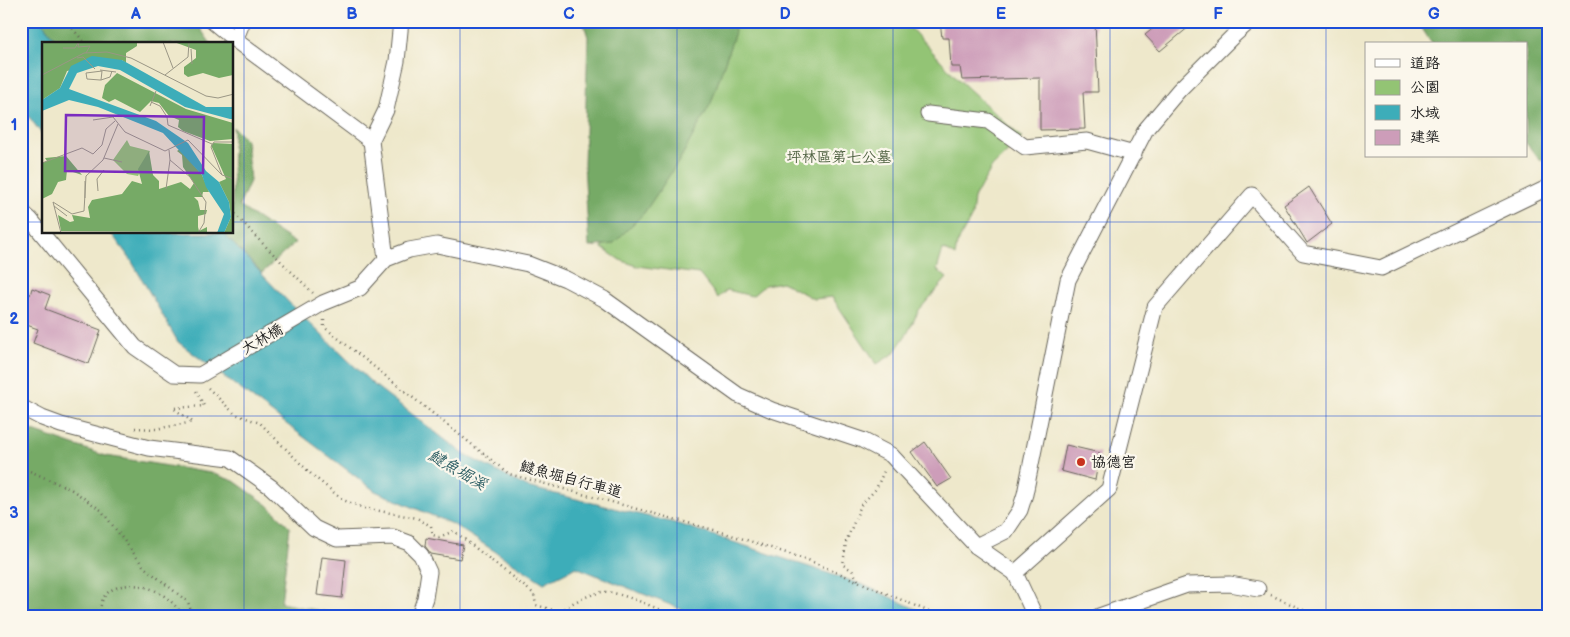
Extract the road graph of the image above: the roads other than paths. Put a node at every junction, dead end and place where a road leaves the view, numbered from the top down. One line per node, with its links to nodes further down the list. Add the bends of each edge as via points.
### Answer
1 (212, 21): 5 (street)
2 (243, 21): 5 (street)
3 (401, 21): 7 (street, via 397,61 386,110)
4 (1250, 21): 8 (street, via 1180,90 1146,129)
5 (235, 40): 7 (street)
6 (928, 114): 8 (street, via 988,121 1025,146 1086,141)
7 (371, 142): 13 (street)
8 (1134, 154): 15 (street, via 1068,280 1020,510 1006,531)
9 (1549, 187): 16 (street, via 1381,268 1303,253 1252,195 1155,307 1109,490)
10 (21, 211): 12 (street, 大林橋)
11 (42, 234): 13 (street, 大林橋, via 135,347 174,374 194,375 323,303 360,288)
12 (42, 234)
13 (386, 259): 15 (street, via 409,250 437,245 528,264 566,279 604,299 738,396 862,440 891,455)
14 (21, 407): 18 (street, via 61,425 149,448 230,458 271,487 314,528 337,539 393,537 409,543 421,554 429,572)
15 (976, 546): 16 (street)
16 (1015, 574): 19 (street)
17 (1258, 589): 20 (street, via 1230,584 1187,585)
18 (419, 616)
19 (1035, 616)
20 (1099, 616)

